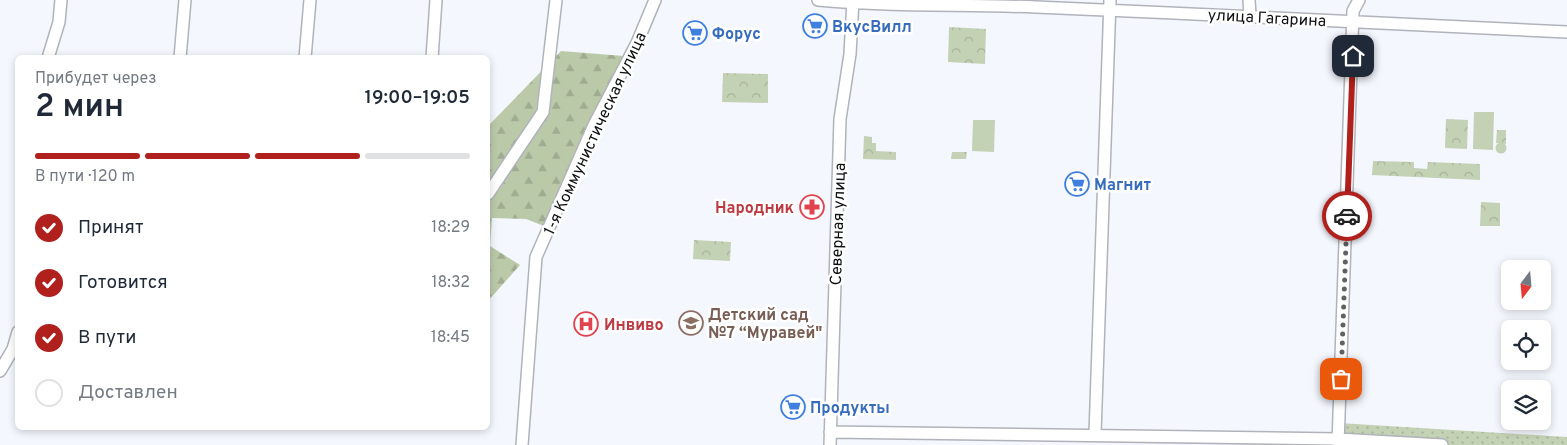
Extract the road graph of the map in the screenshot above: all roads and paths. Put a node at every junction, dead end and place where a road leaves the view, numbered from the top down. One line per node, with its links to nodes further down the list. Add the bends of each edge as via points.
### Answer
1 (61, 0): 15 (street, via 59,22)
2 (185, 0): 16 (street)
3 (310, 0): 17 (street)
4 (436, 0): 18 (street)
5 (556, 0): 19 (street, via 543,112)
6 (655, 0): 25 (street, 1-я Коммунистическая улица, via 637,43 594,125 536,257)
7 (818, 0): 10 (street, улица Гагарина)
8 (1250, 0): 12 (street)
9 (1359, 0): 13 (street, via 1353,11)
10 (853, 2): 11 (street, улица Гагарина); 22 (street, Северная улица, via 850,54 840,119)
11 (1110, 5): 12 (street, улица Гагарина); 23 (street)
12 (1250, 16): 13 (street, улица Гагарина)
13 (1353, 21): 14 (street, улица Гагарина); 24 (street)
14 (1567, 32)
15 (49, 55)
16 (180, 55)
17 (305, 55)
18 (432, 55)
19 (490, 191)
20 (15, 342): 21 (street)
21 (0, 371)
22 (830, 432): 23 (street); 26 (street, Северная улица)
23 (1095, 434): 24 (street)
24 (1338, 442): 27 (street)
25 (522, 445)
26 (830, 445)
27 (1442, 445)

